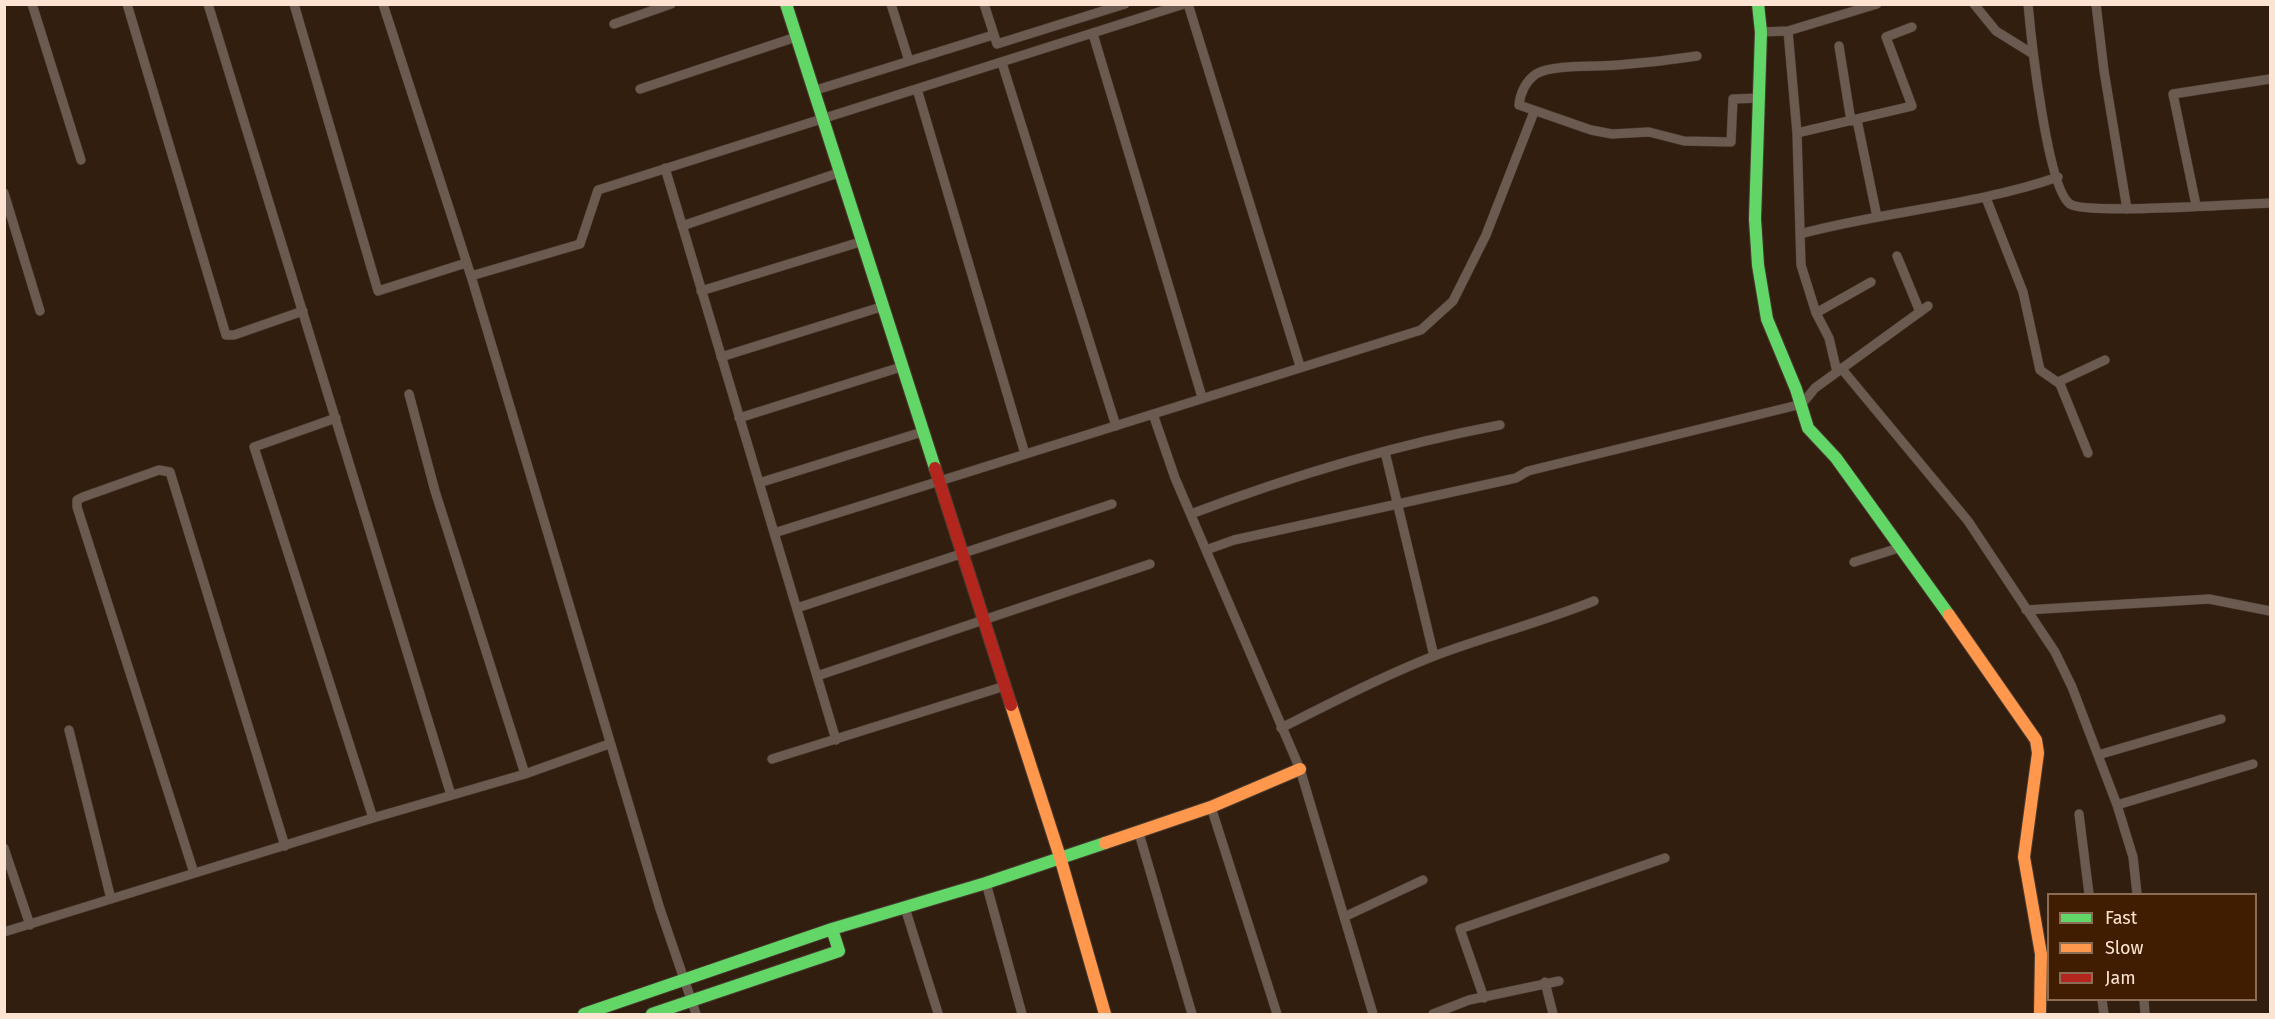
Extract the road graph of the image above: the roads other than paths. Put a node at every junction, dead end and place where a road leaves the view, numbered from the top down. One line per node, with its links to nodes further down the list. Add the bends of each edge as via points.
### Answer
1 (32, 4): 38 (street)
2 (127, 4): 58 (street, via 226,335)
3 (208, 4): 58 (street)
4 (294, 4): 52 (street, via 378,291)
5 (383, 4): 52 (street)
6 (671, 4): 17 (street)
7 (786, 4): 23 (street)
8 (891, 4): 27 (street)
9 (984, 4): 22 (street)
10 (1125, 4): 22 (street, via 1000,44)
11 (1186, 4): 21 (street); 62 (street)
12 (1758, 4): 20 (street)
13 (1877, 4): 19 (street)
14 (1974, 4): 25 (street, via 1996,31)
15 (2028, 4): 25 (street)
16 (2096, 4): 46 (street)
17 (614, 24)
18 (1912, 27): 36 (street, via 1886,37 1912,106)
19 (1788, 31): 20 (street); 37 (street)
20 (1761, 32): 33 (street)
21 (1093, 34): 28 (street); 67 (street)
22 (993, 35): 27 (street)
23 (796, 37): 30 (street); 32 (street)
24 (1839, 46): 36 (street)
25 (2033, 54): 41 (street, via 2043,125)
26 (1697, 56): 34 (street, via 1547,69 1535,74 1519,95 1519,105)
27 (909, 61): 32 (street)
28 (1002, 63): 31 (street); 73 (street)
29 (2271, 79): 45 (street, via 2173,94)
30 (640, 89)
31 (917, 89): 35 (street); 77 (street)
32 (813, 91): 35 (street)
33 (1760, 98): 34 (street, via 1733,99 1731,142 1684,141 1649,132 1612,134); 68 (street, via 1755,219 1758,265 1767,319)
34 (1534, 112): 62 (street, via 1486,235 1453,301 1421,330)
35 (821, 119): 39 (street); 40 (street)
36 (1854, 120): 37 (street); 47 (street)
37 (1797, 133): 49 (street)
38 (81, 160)
39 (664, 168): 48 (street); 53 (street, via 598,190 580,244)
40 (838, 173): 48 (street); 50 (street)
41 (2058, 177): 43 (street); 46 (street, via 2068,203 2079,208)
42 (4, 193): 57 (street)
43 (1986, 198): 47 (street); 65 (street, via 2023,292 2040,370)
44 (2271, 203): 45 (street)
45 (2196, 205): 46 (street)
46 (2127, 209)
47 (1877, 217): 49 (street)
48 (682, 226): 55 (street)
49 (1800, 234): 59 (street, via 1801,265)
50 (860, 242): 55 (street); 56 (street)
51 (1897, 256): 64 (street, via 1924,309)
52 (466, 264): 53 (street)
53 (471, 276): 101 (street)
54 (1871, 282): 59 (street)
55 (701, 291): 60 (street)
56 (881, 307): 60 (street); 63 (street)
57 (40, 311)
58 (303, 311): 70 (street)
59 (1816, 313): 64 (street)
60 (721, 357): 71 (street)
61 (2105, 360): 65 (street)
62 (1300, 366): 67 (street)
63 (901, 367): 71 (street); 74 (street)
64 (1839, 370): 68 (street); 91 (street, via 1968,521)
65 (2058, 381): 76 (street)
66 (409, 394): 106 (street, via 435,491)
67 (1202, 397): 69 (street)
68 (1802, 404): 81 (street); 84 (street, via 1808,428 1836,458)
69 (1154, 414): 73 (street); 82 (street)
70 (336, 418): 107 (street); 111 (street, via 254,447)
71 (740, 418): 78 (street)
72 (1500, 425): 75 (street, via 1431,438)
73 (1116, 426): 77 (street)
74 (922, 432): 78 (street); 79 (street)
75 (1385, 452): 81 (street); 82 (street)
76 (2088, 453)
77 (1025, 454): 79 (street)
78 (759, 483): 83 (street)
79 (938, 483): 83 (street); 86 (street)
80 (1112, 504): 86 (street)
81 (1398, 505): 85 (street, via 1234,540); 94 (street)
82 (1191, 514): 85 (street)
83 (774, 532): 90 (street)
84 (1902, 547): 87 (street); 144 (street, via 2036,740 2038,753 2024,857 2041,954)
85 (1206, 550): 98 (street)
86 (961, 553): 90 (street); 93 (street)
87 (1854, 562)
88 (1150, 564): 93 (street)
89 (1594, 601): 94 (street)
90 (797, 608): 95 (street)
91 (2026, 610): 92 (street, via 2209,599); 102 (street, via 2055,652)
92 (2271, 611)
93 (983, 620): 95 (street); 96 (street)
94 (1434, 656): 98 (street)
95 (817, 675): 100 (street)
96 (1005, 686): 100 (street); 115 (street)
97 (2221, 718): 102 (street)
98 (1281, 728): 105 (street)
99 (69, 730): 122 (street)
100 (836, 740): 103 (street)
101 (609, 744): 106 (street); 129 (street)
102 (2097, 755): 108 (street)
103 (772, 759)
104 (2253, 764): 108 (street)
105 (1300, 769): 109 (street); 124 (street)
106 (525, 774): 107 (street)
107 (451, 795): 111 (street)
108 (2117, 805): 121 (street, via 2133,857)
109 (1211, 807): 112 (street); 140 (street)
110 (2079, 814): 120 (street)
111 (373, 818): 113 (street)
112 (1138, 830): 115 (street); 139 (street)
113 (285, 846): 117 (street); 117 (street, via 170,472 159,470 83,497 77,500 77,507)
114 (4, 848): 125 (street)
115 (1060, 857): 119 (street); 138 (street)
116 (1665, 858): 131 (street, via 1460,929)
117 (194, 873): 122 (street)
118 (1423, 880): 124 (street)
119 (986, 884): 123 (street); 137 (street)
120 (2089, 893)
121 (2137, 893)
122 (111, 899): 125 (street)
123 (905, 908): 126 (street); 133 (street)
124 (1344, 917): 141 (street)
125 (30, 925): 127 (street)
126 (832, 929): 129 (street); 132 (street, via 839,951)
127 (4, 932)
128 (1559, 981): 130 (street)
129 (683, 982): 132 (street); 134 (street)
130 (1545, 982): 131 (street); 143 (street)
131 (1484, 998): 142 (street)
132 (692, 1001): 135 (street); 136 (street)
133 (938, 1013)
134 (584, 1014)
135 (652, 1014)
136 (696, 1014)
137 (1022, 1014)
138 (1105, 1014)
139 (1192, 1014)
140 (1277, 1014)
141 (1373, 1014)
142 (1433, 1014)
143 (1553, 1014)
144 (2040, 1014)

